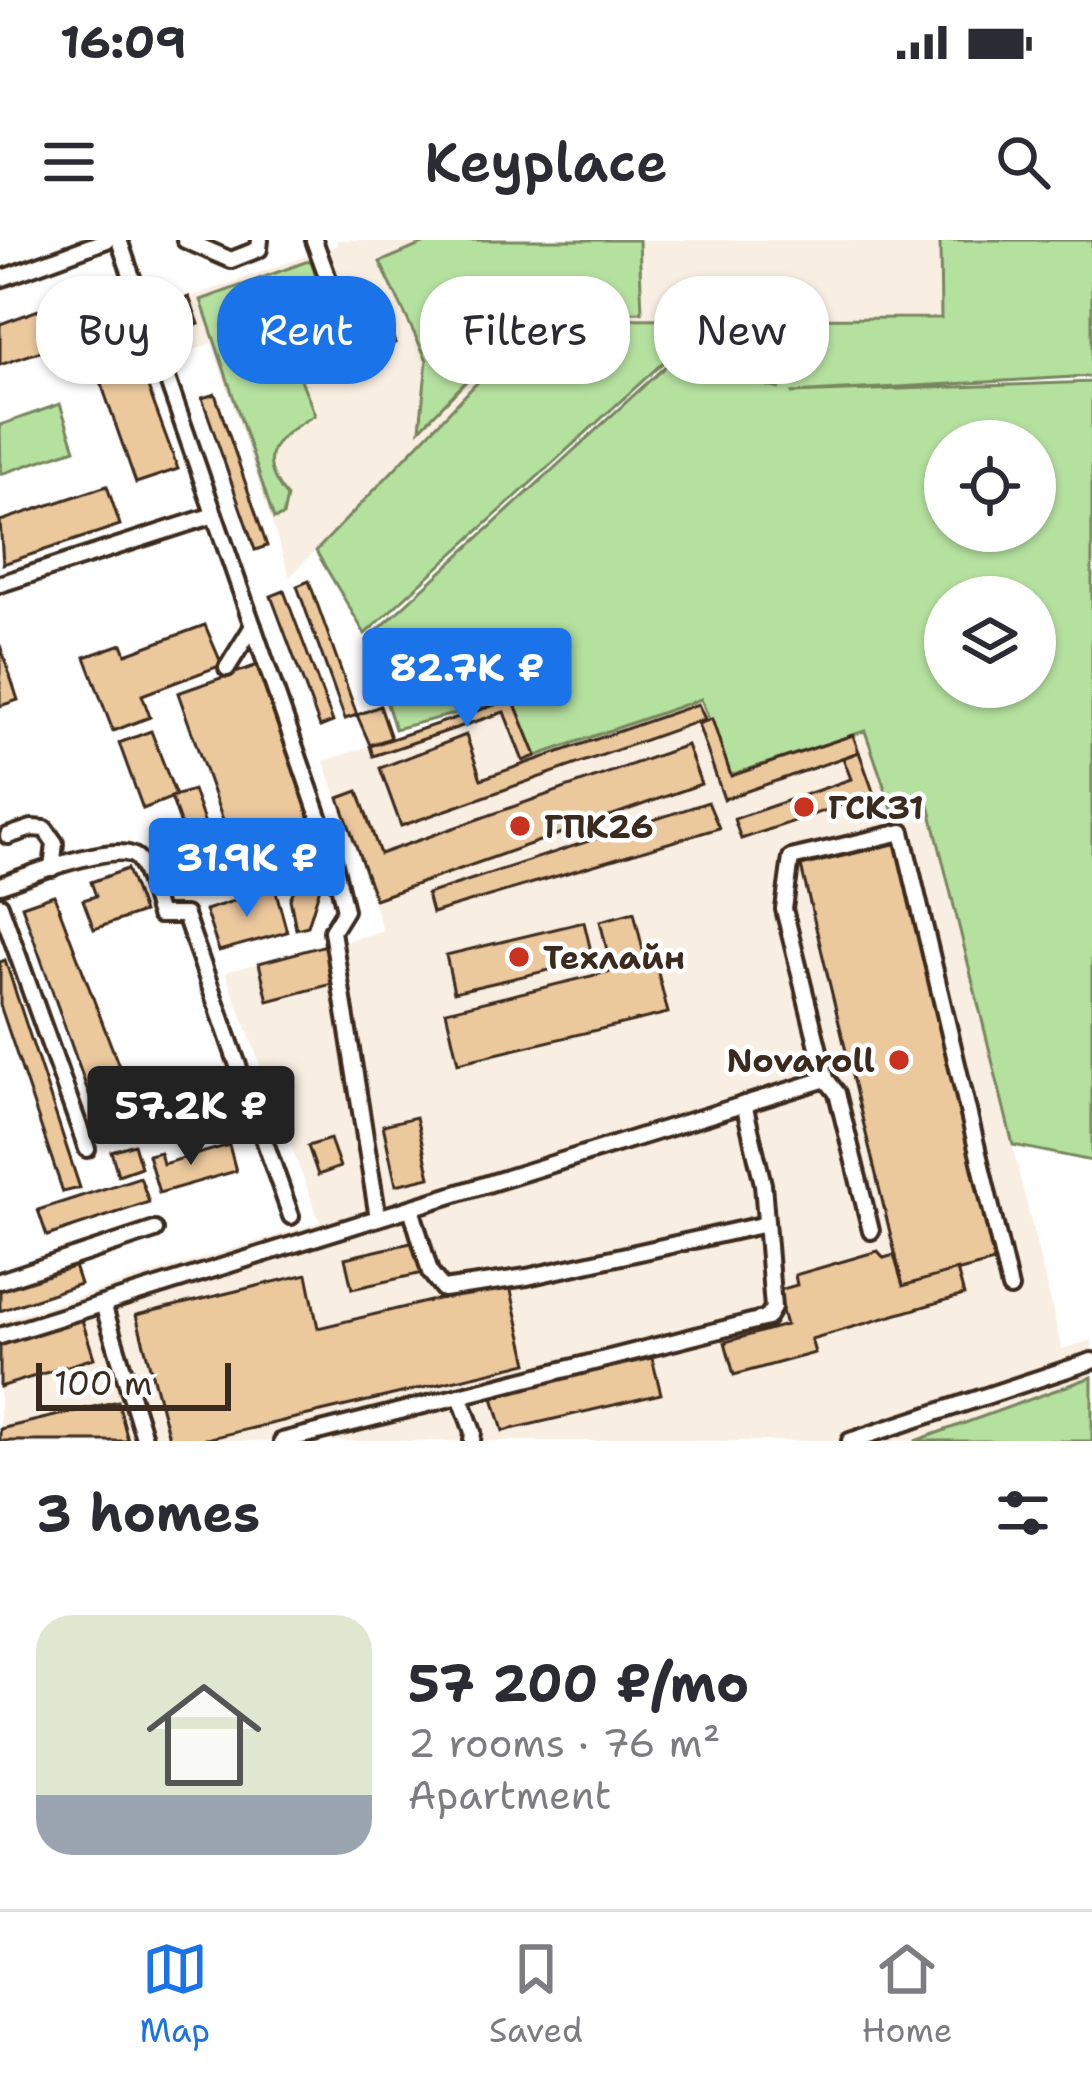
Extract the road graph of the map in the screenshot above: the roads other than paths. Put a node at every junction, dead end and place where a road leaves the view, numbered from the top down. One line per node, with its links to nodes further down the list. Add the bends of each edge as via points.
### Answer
1 (107, 240): 7 (street)
2 (119, 240): 8 (street)
3 (185, 240): 4 (street, via 230,260 259,248)
4 (260, 240)
5 (314, 240): 6 (street)
6 (327, 276)
7 (0, 279)
8 (214, 515): 9 (street); 10 (street)
9 (0, 584)
10 (253, 626): 11 (street); 21 (street, via 345,910 332,931)
11 (227, 668)
12 (8, 836): 13 (street, via 46,830 55,843)
13 (52, 868): 14 (street); 20 (street, via 131,854 159,915 185,915)
14 (0, 885)
15 (0, 905): 18 (street)
16 (826, 1079): 17 (street); 24 (street, via 837,1093); 26 (street, via 784,909 791,858 902,832)
17 (744, 1104): 19 (street); 22 (street)
18 (87, 1149)
19 (411, 1208): 21 (street); 22 (street, via 443,1289)
20 (292, 1216)
21 (378, 1218): 27 (street)
22 (766, 1224): 30 (street, via 773,1308 767,1318)
23 (154, 1229): 25 (street)
24 (871, 1231)
25 (0, 1281)
26 (1010, 1288)
27 (103, 1304): 28 (street); 31 (street)
28 (0, 1336)
29 (1092, 1361): 34 (street)
30 (460, 1396): 32 (street); 33 (street)
31 (145, 1441)
32 (282, 1441)
33 (472, 1441)
34 (850, 1441)

